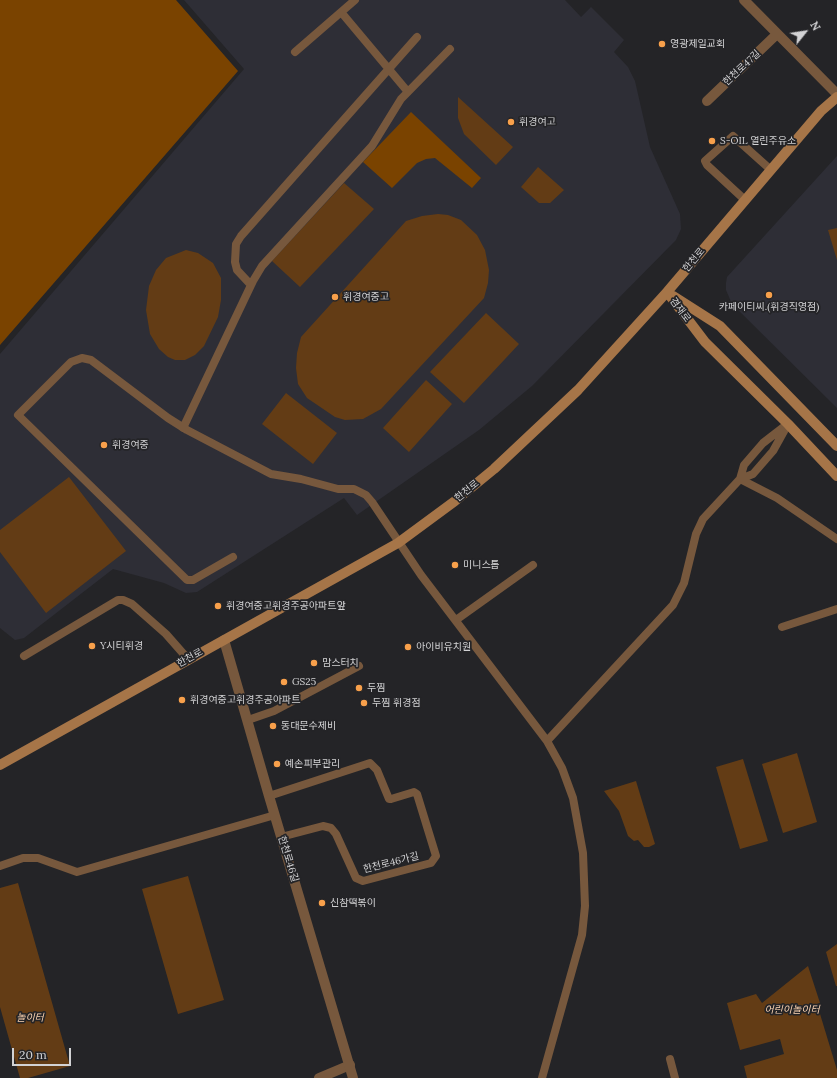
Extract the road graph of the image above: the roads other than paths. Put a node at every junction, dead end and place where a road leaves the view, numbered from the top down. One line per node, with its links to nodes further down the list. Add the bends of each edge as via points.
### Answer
1 (355, 0): 3 (lane)
2 (744, 0): 4 (street)
3 (341, 12): 7 (lane); 8 (lane)
4 (777, 34): 10 (street); 11 (street, 한천로47길)
5 (417, 37): 8 (lane)
6 (450, 48): 9 (lane)
7 (295, 52)
8 (388, 68): 9 (lane); 14 (lane, via 241,236 236,244 235,262 237,270)
9 (408, 92): 14 (lane, via 372,146 262,266)
10 (837, 95): 12 (main road, 한천로)
11 (707, 101)
12 (771, 170): 13 (main road, 한천로); 13 (lane, via 735,136 705,161 706,165)
13 (744, 200): 15 (main road, 한천로)
14 (251, 285): 17 (lane)
15 (667, 292): 16 (main road, 겸재로, via 705,342); 18 (main road, 겸재로, via 720,326); 22 (main road, 한천로, via 578,390 494,469)
16 (788, 424): 19 (main road, 겸재로); 20 (lane, via 758,448 744,465); 20 (lane, via 773,452 753,474)
17 (182, 428): 22 (lane, via 272,474 338,489 360,491 372,502); 23 (lane, via 101,367 82,358 71,362 18,415 187,580 194,580)
18 (837, 446)
19 (837, 476)
20 (740, 479): 21 (lane, via 776,498); 33 (lane, via 703,519 696,534 684,582 673,605)
21 (837, 540)
22 (398, 543): 26 (lane); 28 (main road, 한천로)
23 (233, 557)
24 (533, 565): 26 (lane)
25 (837, 609): 27 (lane)
26 (456, 620): 33 (lane)
27 (782, 627)
28 (224, 640): 30 (main road, 한천로); 32 (street, 한천로46길)
29 (24, 656): 30 (lane, via 118,600 123,600 132,604 166,634)
30 (188, 659): 34 (main road, 한천로)
31 (359, 666): 32 (lane, via 274,711)
32 (248, 720): 35 (street, 한천로46길)
33 (547, 741): 43 (lane, via 562,768 573,798 583,853 585,906 582,935)
34 (0, 765)
35 (269, 796): 36 (street, 한천로46길); 37 (lane, 한천로46가길, via 370,763 377,770 389,799 414,792 417,794 436,856 431,863 363,881 356,878 331,828 323,826)
36 (274, 815): 37 (street, 한천로46길); 38 (lane, via 77,872 38,858 23,858)
37 (281, 837): 40 (street, 한천로46길)
38 (0, 866)
39 (670, 1058): 44 (lane)
40 (350, 1065): 41 (street); 42 (street, 한천로46길)
41 (319, 1078)
42 (353, 1078)
43 (542, 1078)
44 (676, 1078)

